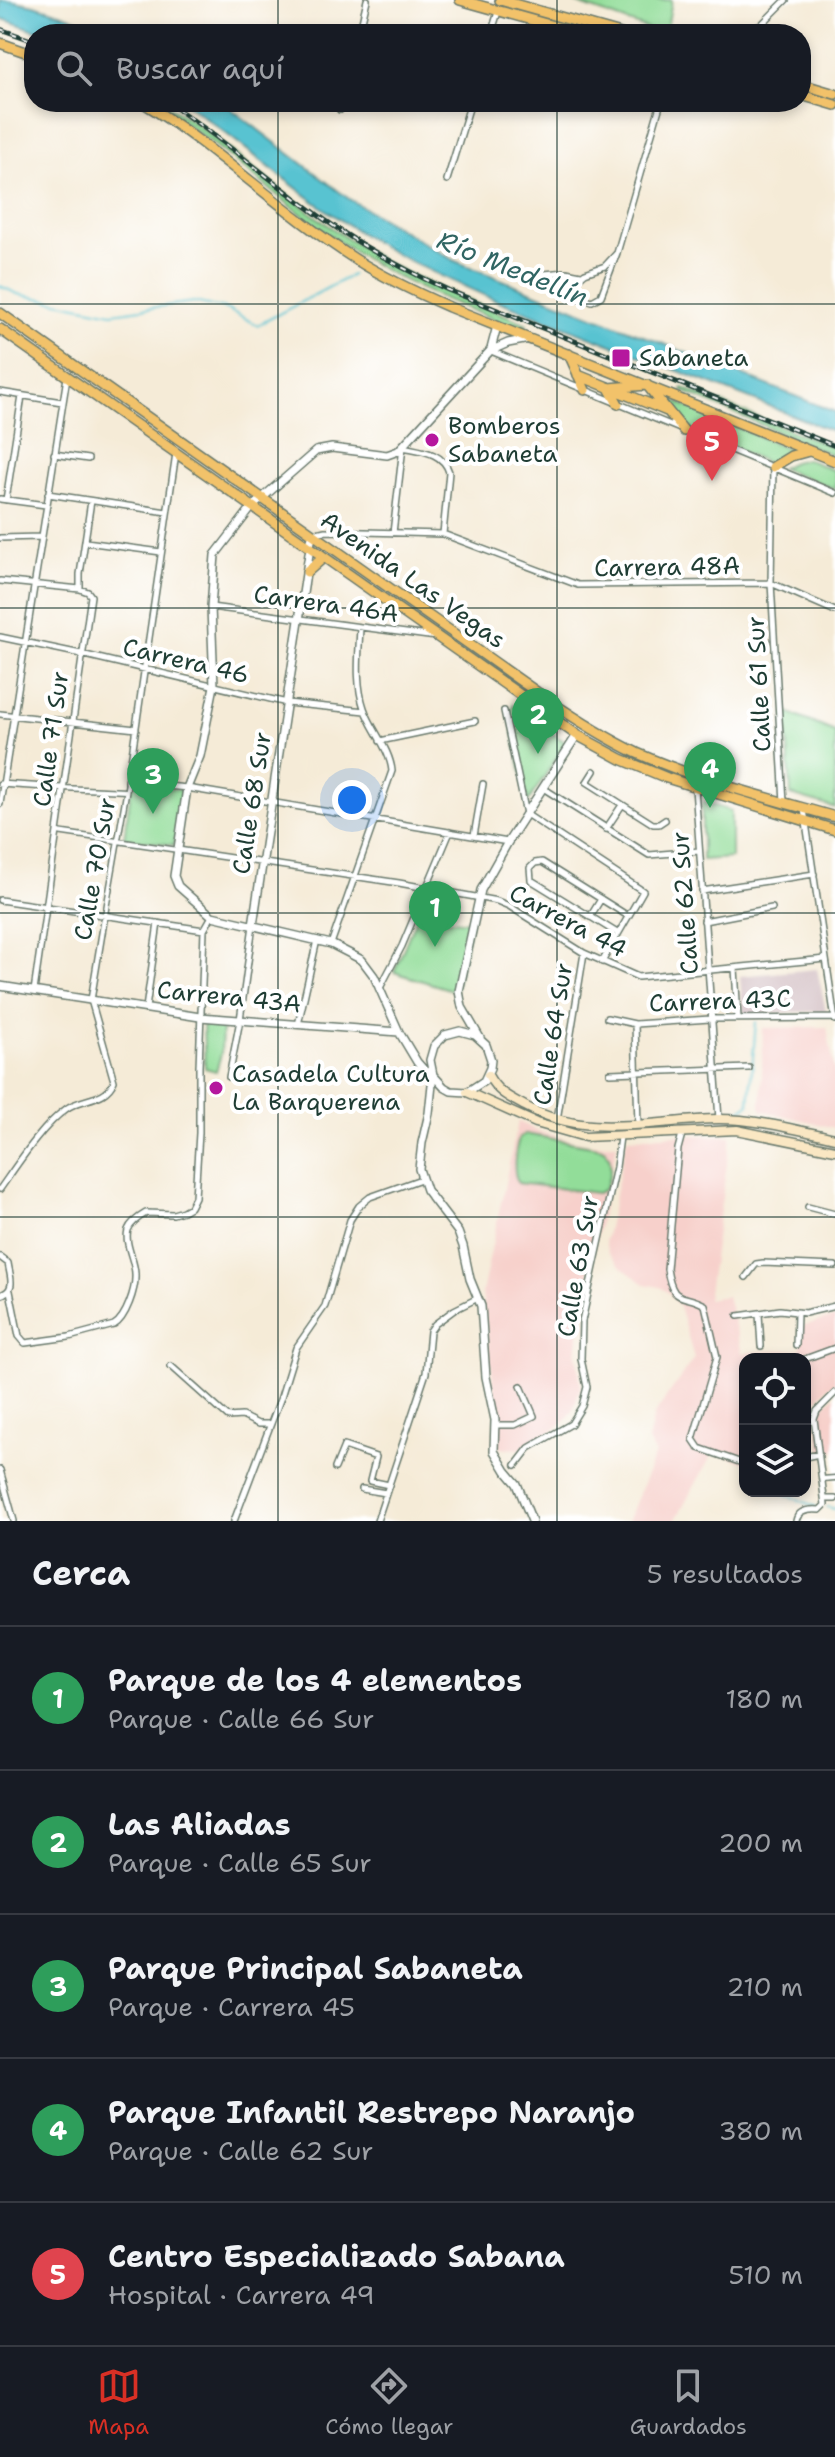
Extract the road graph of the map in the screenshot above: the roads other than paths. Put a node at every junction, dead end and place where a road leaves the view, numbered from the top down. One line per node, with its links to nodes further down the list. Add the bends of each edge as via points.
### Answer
1 (367, 0): 5 (street)
2 (460, 0): 4 (main road)
3 (786, 0): 8 (street)
4 (499, 5): 6 (main road); 7 (main road)
5 (361, 24)
6 (553, 24)
7 (579, 24)
8 (760, 24)
9 (0, 43): 10 (main road)
10 (24, 51)
11 (811, 87): 12 (main road)
12 (835, 94)
13 (811, 98): 14 (main road)
14 (835, 105)
15 (157, 112): 23 (main road, via 354,259)
16 (468, 112): 18 (street)
17 (658, 112): 19 (street)
18 (447, 180)
19 (617, 253): 21 (street, via 600,270); 21 (street, via 597,300 581,296 576,283)
20 (544, 274): 21 (street)
21 (581, 275)
22 (0, 313): 49 (main road, Avenida Las Vegas)
23 (497, 326): 25 (main road); 26 (street)
24 (0, 329): 29 (main road, Avenida Las Vegas)
25 (531, 339): 26 (street); 27 (main road)
26 (490, 351): 32 (street); 39 (street)
27 (569, 354): 28 (main road); 30 (main road)
28 (578, 375): 31 (main road); 32 (main road)
29 (67, 376): 35 (street); 41 (main road, Avenida Las Vegas)
30 (647, 385): 31 (main road); 37 (main road); 40 (main road)
31 (609, 388): 36 (main road); 37 (main road)
32 (585, 390): 36 (street)
33 (0, 392): 34 (street)
34 (22, 396): 35 (street); 48 (street)
35 (62, 402): 42 (street)
36 (618, 404): 38 (street)
37 (669, 412): 38 (main road)
38 (684, 431): 45 (street)
39 (403, 447): 49 (street, via 387,455 321,449); 54 (street); 56 (street, via 435,455 449,472)
40 (811, 451): 44 (main road); 45 (main road)
41 (176, 453): 52 (main road, Avenida Las Vegas); 53 (street, Calle 70 Sur)
42 (54, 454): 43 (street); 47 (street)
43 (88, 459)
44 (835, 461)
45 (773, 467): 46 (street); 66 (street, Calle 61 Sur)
46 (835, 493)
47 (48, 494): 50 (street); 51 (street)
48 (3, 499): 51 (street)
49 (262, 499): 52 (street); 55 (main road, Avenida Las Vegas)
50 (91, 501): 53 (street); 59 (street, Calle 71 Sur)
51 (46, 505): 57 (street)
52 (252, 507): 60 (main road, Avenida Las Vegas); 68 (street, via 215,555)
53 (167, 512): 61 (street, Calle 70 Sur)
54 (393, 533): 55 (street, Carrera 48A); 56 (street, Carrera 48A)
55 (312, 534): 60 (street, Calle 68 Sur); 97 (main road, Avenida Las Vegas, via 597,731 663,763)
56 (443, 534): 66 (street, Carrera 48A, via 578,585)
57 (41, 537): 58 (street); 65 (street)
58 (0, 538)
59 (86, 542): 61 (street); 67 (street, Calle 71 Sur)
60 (310, 549): 62 (main road, Avenida Las Vegas); 63 (street, Calle 68 Sur)
61 (161, 552): 76 (street, Calle 70 Sur)
62 (323, 558): 63 (main road); 73 (main road, Avenida Las Vegas)
63 (307, 572): 70 (street, Calle 68 Sur)
64 (0, 581): 65 (street)
65 (34, 583): 67 (street); 74 (street)
66 (771, 583): 69 (street, Carrera 48A); 99 (street, Calle 61 Sur)
67 (80, 589): 75 (street, Calle 71 Sur, via 91,596)
68 (211, 607): 70 (street, Carrera 46A); 77 (street)
69 (835, 611)
70 (299, 619): 71 (street, Carrera 46A); 78 (street, Calle 68 Sur)
71 (360, 627): 73 (street, Carrera 46A); 79 (street, via 358,683)
72 (0, 637): 74 (street, Carrera 46)
73 (436, 637): 86 (main road, Avenida Las Vegas)
74 (26, 642): 75 (street, Carrera 46); 82 (street)
75 (81, 654): 76 (street, Carrera 46); 84 (street, Calle 71 Sur)
76 (144, 671): 77 (street, Carrera 46); 85 (street, Calle 70 Sur)
77 (211, 682): 78 (street, Carrera 46); 93 (street, via 200,756)
78 (287, 703): 79 (street, Carrera 46); 98 (street, Calle 68 Sur)
79 (365, 711): 87 (street)
80 (504, 711): 103 (street)
81 (0, 714): 82 (street)
82 (15, 715): 84 (street); 90 (street)
83 (475, 721): 87 (street)
84 (72, 722): 85 (street); 92 (street, Calle 71 Sur)
85 (136, 729): 89 (street, Calle 70 Sur)
86 (577, 735): 94 (street); 95 (main road, Avenida Las Vegas, via 637,767)
87 (380, 741): 105 (street, via 392,771)
88 (594, 771): 101 (street, via 587,782)
89 (128, 782): 93 (street); 96 (street, Calle 70 Sur)
90 (2, 784): 92 (street); 100 (street)
91 (483, 784): 112 (street)
92 (62, 788): 96 (street); 110 (street, Calle 71 Sur)
93 (187, 788): 98 (street); 115 (street)
94 (543, 788): 103 (street); 108 (street)
95 (695, 788): 97 (street, via 705,784); 107 (main road, Avenida Las Vegas); 116 (street, Calle 62 Sur)
96 (126, 791): 113 (street, Calle 70 Sur)
97 (749, 792): 99 (main road, Avenida Las Vegas)
98 (272, 802): 105 (street); 117 (street, Calle 68 Sur)
99 (784, 802): 102 (main road, Avenida Las Vegas)
100 (0, 804)
101 (622, 805): 106 (street, via 653,824); 108 (street)
102 (804, 808): 104 (main road, Avenida Las Vegas); 107 (street)
103 (526, 814): 114 (street); 129 (street, Calle 64 Sur, via 643,891)
104 (835, 817)
105 (375, 820): 111 (street); 119 (street)
106 (665, 820)
107 (806, 821): 109 (main road, Avenida Las Vegas); 118 (street)
108 (606, 829): 116 (street, via 649,855)
109 (835, 830)
110 (56, 832): 113 (street, Carrera 44); 125 (street, Calle 71 Sur)
111 (450, 832): 112 (street); 120 (street)
112 (474, 836): 114 (street)
113 (118, 841): 115 (street, Carrera 44); 127 (street, Calle 70 Sur)
114 (508, 842): 122 (street)
115 (178, 850): 117 (street, Carrera 44); 128 (street, via 175,881)
116 (699, 851): 121 (street, Calle 62 Sur)
117 (263, 862): 119 (street, Carrera 44); 133 (street, Calle 68 Sur)
118 (814, 874): 121 (street); 139 (street)
119 (353, 876): 120 (street, Carrera 44); 137 (street)
120 (425, 889): 122 (street, Carrera 44); 144 (street)
121 (702, 891): 131 (street, Calle 62 Sur)
122 (480, 898): 138 (street, Carrera 44, via 509,906); 157 (street, via 459,991)
123 (601, 899): 129 (street); 130 (street); 130 (street, via 542,862 530,868 531,880)
124 (0, 900): 125 (street)
125 (46, 906): 127 (street); 145 (street, Calle 71 Sur)
126 (772, 908): 131 (street)
127 (105, 915): 132 (street); 146 (street, Calle 70 Sur)
128 (212, 916): 133 (street); 134 (street)
129 (628, 916): 135 (street, Calle 64 Sur)
130 (590, 917): 135 (street)
131 (704, 921): 142 (street, Calle 62 Sur)
132 (158, 923): 134 (street); 147 (street)
133 (253, 925): 136 (street); 153 (street, Calle 68 Sur)
134 (204, 930): 148 (street)
135 (617, 933): 140 (street, Calle 64 Sur)
136 (317, 940): 137 (street); 155 (street)
137 (331, 944): 144 (street, via 362,960)
138 (584, 953): 140 (street, Carrera 44); 167 (street, Calle 64 Sur)
139 (826, 959): 141 (street, Carrera 44); 152 (street)
140 (602, 962): 142 (street, Carrera 44, via 638,977)
141 (735, 968): 142 (street, Carrera 44); 150 (street)
142 (707, 972): 151 (street, Calle 62 Sur)
143 (0, 986): 145 (street, Carrera 43A)
144 (380, 988): 156 (street)
145 (34, 991): 146 (street, Carrera 43A)
146 (91, 1000): 147 (street, Carrera 43A); 174 (street, Calle 70 Sur, via 114,1081 111,1088 66,1109)
147 (146, 1008): 148 (street, Carrera 43A)
148 (200, 1017): 153 (street, Carrera 43A); 180 (street, via 195,1197 190,1207 173,1214 146,1213 131,1225 127,1233 134,1283 120,1321 25,1343)
149 (607, 1018): 154 (street, Carrera 43C)
150 (738, 1018): 151 (street, Carrera 43C); 152 (street, Carrera 43C)
151 (710, 1019): 154 (street, Carrera 43C); 159 (street, Calle 62 Sur)
152 (835, 1019)
153 (240, 1020): 155 (street, Carrera 43A); 164 (street, Calle 68 Sur)
154 (635, 1024): 161 (street)
155 (298, 1025): 156 (street, Carrera 43A)
156 (399, 1032): 162 (street, via 417,1062)
157 (481, 1039): 162 (street, via 460,1031 445,1035 434,1046); 163 (street, via 491,1060)
158 (749, 1068): 159 (street)
159 (716, 1070): 161 (street); 166 (street, Calle 62 Sur)
160 (610, 1073): 161 (street)
161 (635, 1073): 168 (street)
162 (433, 1075): 165 (street, via 451,1091); 173 (street)
163 (488, 1075): 165 (street); 167 (main road, via 502,1094)
164 (229, 1077)
165 (467, 1092): 170 (main road, via 551,1129 585,1137)
166 (721, 1119): 168 (main road); 171 (main road)
167 (557, 1121): 168 (main road, via 597,1127)
168 (638, 1125)
169 (679, 1132): 170 (main road); 172 (main road, via 747,1131); 198 (street, via 667,1269 671,1288 684,1299 705,1305 717,1357 693,1439 699,1448)
170 (620, 1137): 199 (street, Calle 63 Sur, via 582,1321 587,1387 582,1406 571,1424 529,1448)
171 (835, 1138)
172 (835, 1150)
173 (421, 1179): 182 (street, via 458,1232); 194 (street, via 370,1197 354,1213 325,1306 296,1348)
174 (0, 1189)
175 (808, 1207): 176 (street)
176 (835, 1214)
177 (0, 1257): 180 (street, via 8,1263)
178 (835, 1266): 179 (street, via 763,1263)
179 (746, 1277)
180 (10, 1291): 181 (street)
181 (0, 1295)
182 (479, 1297): 195 (street); 204 (street, via 430,1331 426,1373)
183 (835, 1306): 184 (street)
184 (797, 1313): 185 (street); 187 (street)
185 (759, 1314): 186 (street); 188 (street)
186 (738, 1316)
187 (796, 1345)
188 (761, 1346)
189 (835, 1348): 190 (street)
190 (811, 1357)
191 (171, 1366): 194 (street, via 228,1417)
192 (521, 1386): 195 (street, via 534,1416 515,1425)
193 (835, 1393): 196 (street, via 814,1419)
194 (270, 1424): 210 (street)
195 (495, 1425): 212 (street, via 495,1455 517,1484)
196 (819, 1454): 197 (street); 203 (street)
197 (811, 1456)
198 (739, 1462)
199 (516, 1465)
200 (335, 1468): 204 (street, via 343,1448 350,1447 376,1457 371,1482)
201 (0, 1470): 209 (street)
202 (835, 1478): 203 (street)
203 (822, 1479): 207 (street)
204 (389, 1485): 206 (street)
205 (362, 1489): 206 (street)
206 (386, 1493): 211 (street)
207 (825, 1499): 208 (street); 213 (street, via 823,1508 800,1514)
208 (835, 1499)
209 (14, 1521)
210 (234, 1521)
211 (377, 1521)
212 (532, 1521)
213 (796, 1521)

